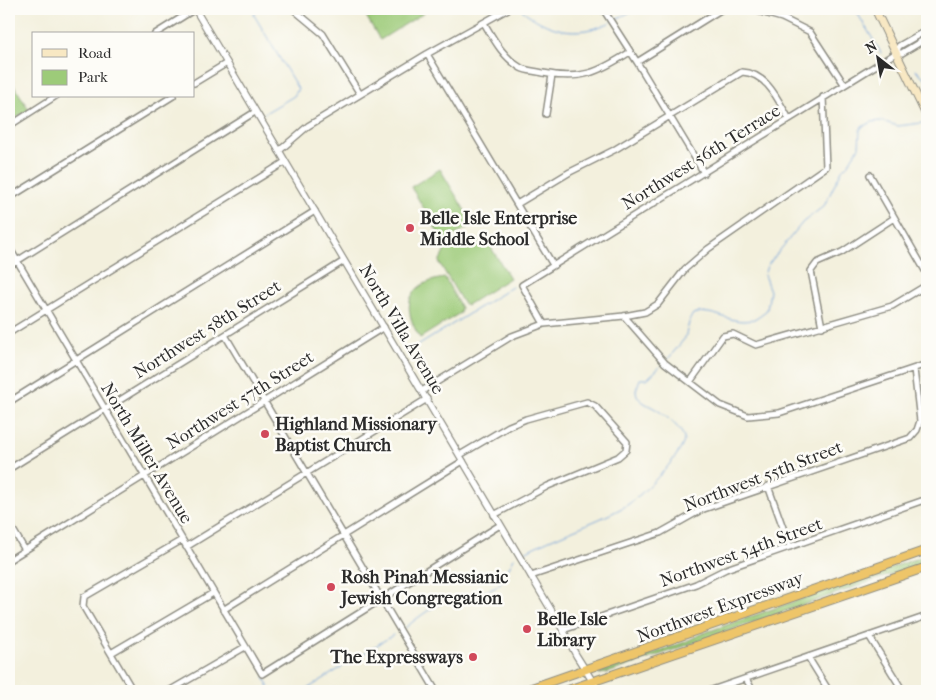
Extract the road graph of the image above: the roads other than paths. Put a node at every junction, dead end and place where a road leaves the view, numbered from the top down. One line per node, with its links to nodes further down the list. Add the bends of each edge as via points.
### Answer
1 (195, 9): 12 (street); 18 (street, North Villa Avenue)
2 (293, 9): 22 (street, via 323,34)
3 (508, 9): 10 (street)
4 (603, 9): 14 (street)
5 (722, 9): 17 (street)
6 (750, 9): 9 (street)
7 (786, 9): 9 (street)
8 (874, 9): 15 (main road)
9 (782, 18): 21 (street, via 810,32)
10 (484, 23): 16 (street); 19 (street, via 501,51 522,68)
11 (927, 30): 15 (street, Northwest 56th Terrace, via 899,46)
12 (158, 32)
13 (927, 38): 15 (street, Northwest 56th Terrace, via 902,54)
14 (630, 52): 17 (street); 19 (street, via 606,68 579,76)
15 (896, 53): 21 (street, Northwest 56th Terrace); 29 (main road)
16 (428, 54): 22 (street); 37 (street)
17 (637, 62): 28 (street)
18 (227, 63): 20 (street); 26 (street, North Villa Avenue)
19 (552, 75): 27 (street)
20 (195, 82)
21 (844, 84): 23 (street, Northwest 56th Terrace)
22 (360, 94): 32 (street, via 308,126)
23 (824, 97): 30 (street, Northwest 56th Terrace); 48 (street, via 826,167 708,249 685,269 658,304 646,312)
24 (53, 98): 31 (street)
25 (170, 98): 36 (street)
26 (255, 112): 32 (street, North Villa Avenue); 41 (street)
27 (546, 114)
28 (669, 117): 30 (street, via 742,72 765,81); 34 (street); 37 (street)
29 (927, 117)
30 (789, 119): 34 (street, Northwest 56th Terrace)
31 (9, 126)
32 (278, 150): 33 (street, North Villa Avenue)
33 (285, 162): 38 (street, North Villa Avenue); 47 (street)
34 (704, 173): 43 (street, Northwest 56th Terrace)
35 (870, 175): 39 (street)
36 (9, 198)
37 (517, 204): 43 (street)
38 (315, 211): 42 (street, North Villa Avenue); 54 (street)
39 (894, 218): 45 (street); 51 (street, via 842,252 817,263 811,271)
40 (9, 247): 41 (street, North Miller Avenue)
41 (17, 261): 44 (street); 47 (street, North Miller Avenue)
42 (344, 261): 50 (street, North Villa Avenue); 53 (street, Northwest 58th Street)
43 (553, 265): 49 (street, Northwest 56th Terrace, via 522,285)
44 (9, 266)
45 (927, 274)
46 (927, 285): 51 (street, via 892,306)
47 (46, 310): 52 (street); 54 (street, North Miller Avenue)
48 (624, 316): 49 (street); 57 (street, via 665,363)
49 (544, 324): 58 (street, via 512,336)
50 (384, 327): 58 (street, North Villa Avenue); 60 (street, Northwest 57th Street)
51 (822, 327): 57 (street, via 756,345 733,334 723,336)
52 (9, 334)
53 (225, 335): 60 (street); 62 (street, Northwest 58th Street)
54 (75, 360): 61 (street); 62 (street, North Miller Avenue)
55 (927, 364): 56 (street)
56 (914, 369): 57 (street, via 779,414 748,416 720,405); 68 (street, Northwest 55th Street, via 920,421 910,438)
57 (690, 382)
58 (422, 391): 59 (street, North Villa Avenue)
59 (427, 399): 63 (street, North Villa Avenue); 66 (street)
60 (263, 401): 66 (street); 67 (street, Northwest 57th Street)
61 (9, 402)
62 (104, 409): 65 (street, Northwest 58th Street); 67 (street, North Miller Avenue)
63 (460, 455): 64 (street, North Villa Avenue); 70 (street, via 509,426 587,402 595,406 627,442 626,450 618,457 548,486)
64 (463, 461): 70 (street, North Villa Avenue); 73 (street)
65 (9, 469)
66 (307, 473): 73 (street); 75 (street)
67 (144, 475): 74 (street, North Miller Avenue); 77 (street, Northwest 57th Street)
68 (768, 486): 76 (street); 81 (street, Northwest 55th Street, via 701,510 660,533)
69 (927, 499): 76 (street, Northwest 54th Street)
70 (494, 515): 72 (street, North Villa Avenue)
71 (9, 523): 77 (street)
72 (500, 525): 81 (street, North Villa Avenue); 83 (street)
73 (343, 536): 83 (street); 84 (street)
74 (182, 540): 75 (street, North Miller Avenue); 89 (street, via 84,597 84,606)
75 (186, 547): 82 (street, North Miller Avenue)
76 (790, 547): 86 (street, Northwest 54th Street)
77 (24, 550): 79 (street, Northwest 57th Street)
78 (927, 550): 91 (highway, Northwest Expressway)
79 (9, 560)
80 (927, 567): 93 (highway, Northwest Expressway)
81 (531, 576): 86 (street, North Villa Avenue)
82 (213, 593): 84 (street, North Miller Avenue); 89 (street)
83 (381, 600): 88 (street, North Miller Avenue, via 262,674); 96 (street)
84 (224, 610): 88 (street, North Miller Avenue)
85 (927, 616): 87 (street)
86 (563, 630): 91 (street, North Villa Avenue)
87 (869, 636): 90 (street); 103 (street)
88 (245, 646): 95 (street)
89 (111, 653): 94 (street)
90 (808, 657): 92 (street); 102 (street)
91 (585, 670): 93 (street, North Villa Avenue); 97 (highway, Northwest Expressway)
92 (746, 679): 100 (street); 101 (street)
93 (593, 682): 98 (highway, Northwest Expressway); 99 (street, North Villa Avenue)
94 (133, 691)
95 (169, 691)
96 (436, 691)
97 (523, 691)
98 (565, 691)
99 (599, 691)
100 (709, 691)
101 (753, 691)
102 (829, 691)
103 (903, 691)

